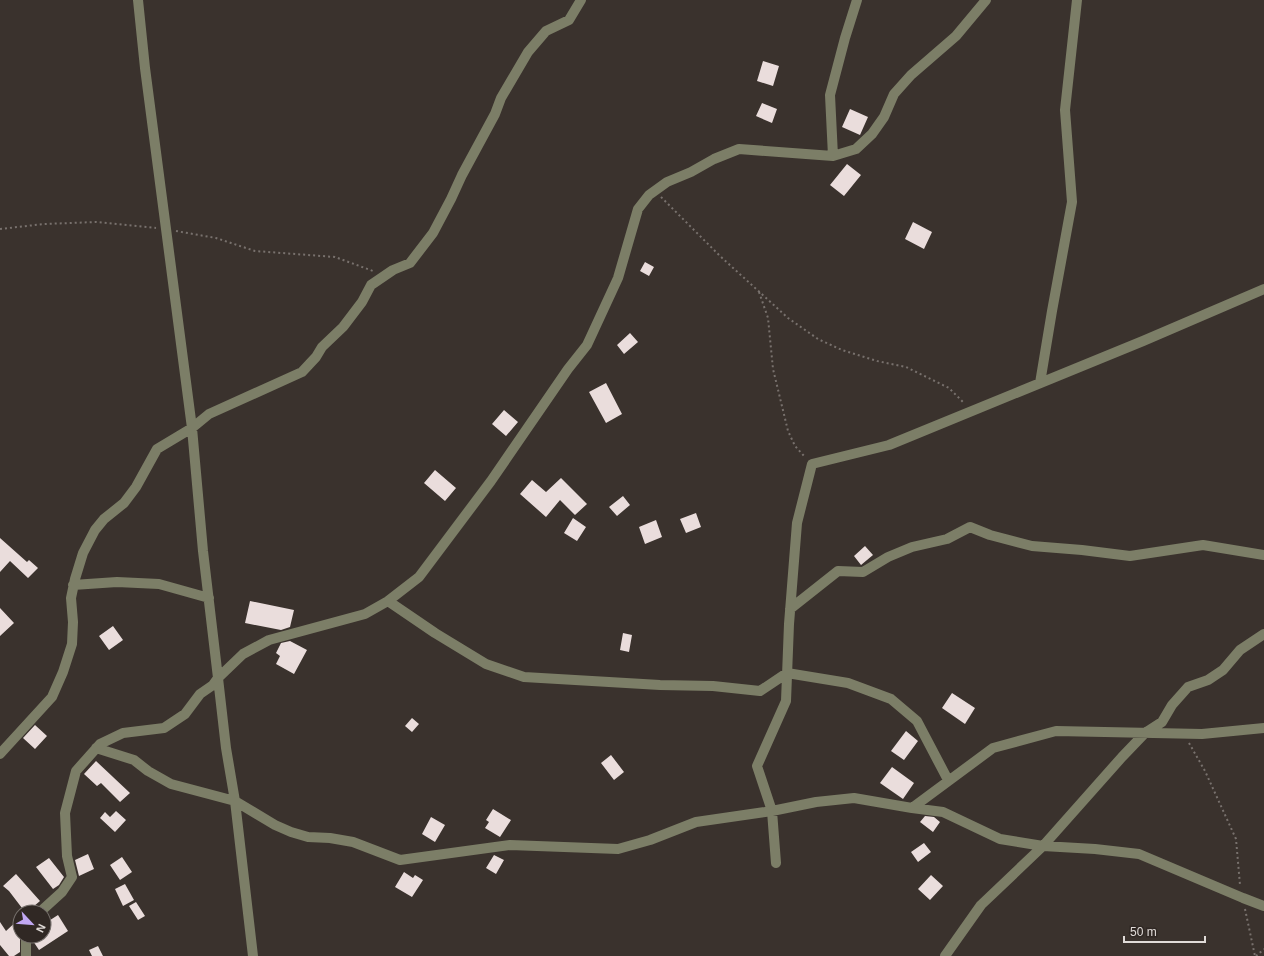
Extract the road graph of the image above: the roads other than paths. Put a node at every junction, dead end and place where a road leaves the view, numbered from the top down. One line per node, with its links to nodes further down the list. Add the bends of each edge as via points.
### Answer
1 (138, 0): 9 (street)
2 (581, 0): 9 (street, via 569,20 546,32 528,52 501,98 433,233 410,263 393,270 371,285 343,327 322,346 316,358 302,372 209,414)
3 (857, 0): 6 (street, via 830,95)
4 (986, 0): 6 (street, via 956,36 911,75 894,94 884,117 872,134 856,149)
5 (1077, 0): 8 (street, via 1065,110 1072,202)
6 (833, 156): 13 (street, via 739,149 667,182 650,194 638,209 618,278 587,346 419,577)
7 (1264, 289): 8 (street)
8 (1040, 383): 14 (street, via 889,445 812,464 798,523)
9 (192, 428): 11 (street, via 157,449 136,488 95,530 82,552); 12 (street)
10 (1264, 555): 14 (street, via 1203,545 1130,556 1032,546 970,527 947,539 912,547 888,557 863,572 838,571)
11 (73, 585): 12 (street, via 117,582 159,584); 21 (street, via 72,644 63,672 52,697)
12 (209, 598): 17 (street)
13 (388, 601): 16 (street, via 486,664 524,677 760,690); 17 (street, via 365,614 269,640 243,654)
14 (790, 609): 16 (street)
15 (1264, 634): 19 (street, via 1240,650 1223,670 1208,680 1188,687 1172,705 1162,722)
16 (787, 673): 22 (street, via 848,683 891,699 917,721); 25 (street, via 786,701 757,766)
17 (218, 678): 20 (street, via 200,694 185,714 164,728 123,733); 23 (street)
18 (1264, 728): 19 (street, via 1202,734)
19 (1145, 733): 22 (street, via 1056,731 993,748); 26 (street)
20 (96, 748): 23 (street, via 134,760 148,772 171,784); 28 (street, via 76,771 65,813 67,856 72,877 62,892)
21 (0, 754)
22 (948, 780): 24 (street)
23 (235, 801): 25 (street, via 292,832 308,837 353,842 400,860 510,845 618,849 696,822); 32 (street)
24 (912, 808): 25 (street, via 854,798); 26 (street, via 943,812 1000,839)
25 (772, 811): 27 (street)
26 (1043, 846): 29 (street, via 1139,854); 33 (street, via 981,905)
27 (776, 863)
28 (49, 904)
29 (1264, 906)
30 (26, 944): 31 (street)
31 (26, 956)
32 (253, 956)
33 (945, 956)

